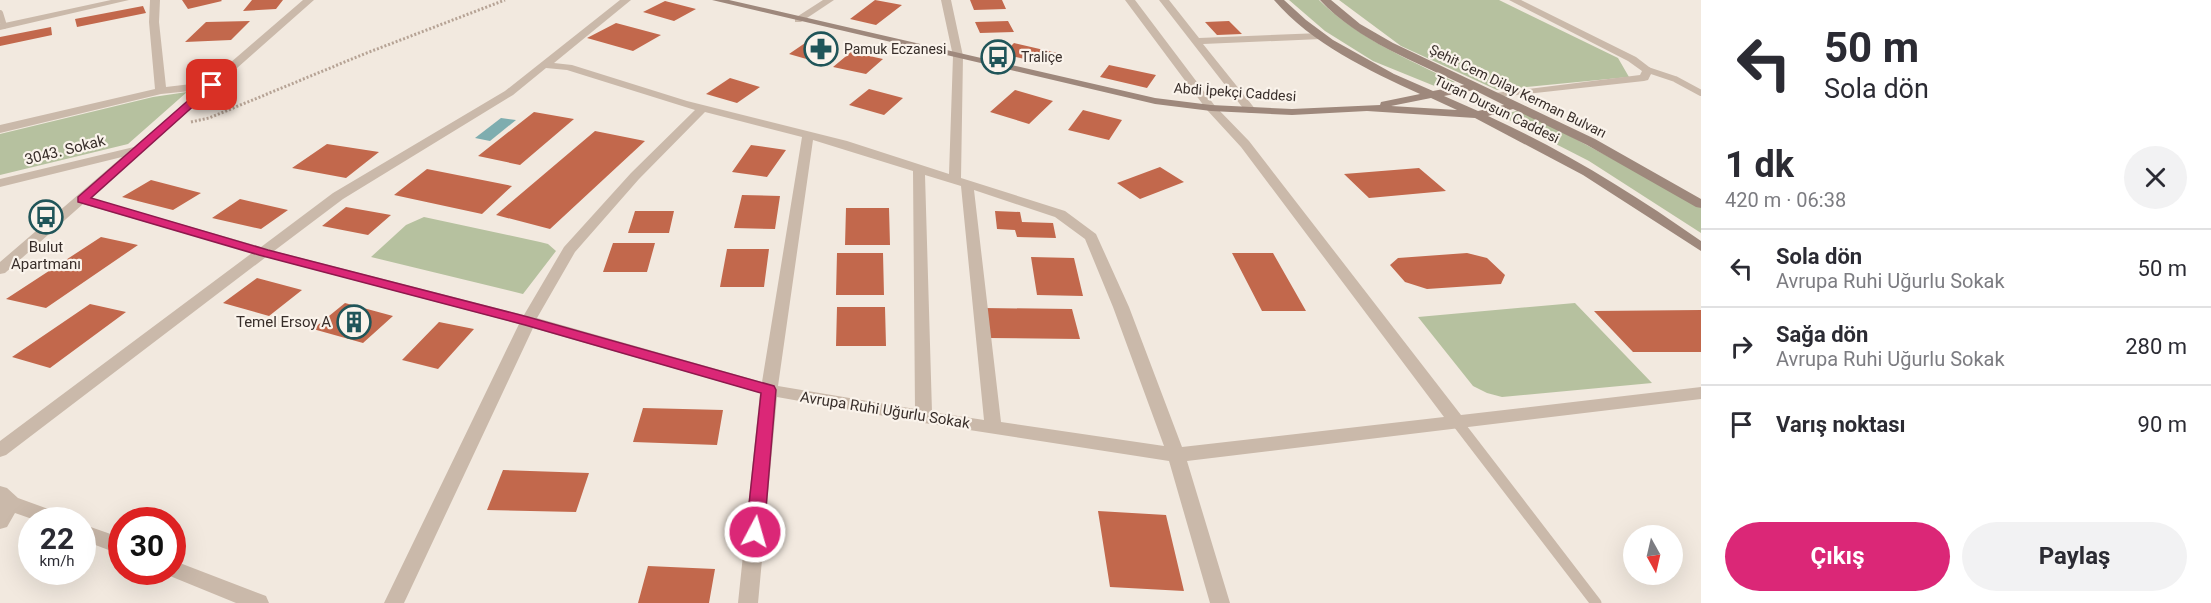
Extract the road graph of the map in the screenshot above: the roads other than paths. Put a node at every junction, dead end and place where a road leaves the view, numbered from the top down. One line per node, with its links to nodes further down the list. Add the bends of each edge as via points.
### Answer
1 (124, 0): 15 (street)
2 (155, 0): 24 (street)
3 (309, 0): 22 (street)
4 (626, 0): 19 (street)
5 (717, 0): 14 (main road, Abdi İpekçi Caddesi)
6 (829, 0): 14 (street)
7 (946, 0): 18 (street)
8 (1130, 0): 31 (street)
9 (1164, 0): 17 (street)
10 (1279, 0): 16 (main road, Turan Dursun Caddesi)
11 (1325, 0): 23 (main road, Şehit Cem Dilay Kerman Bulvarı, via 1374,37)
12 (1514, 0): 21 (street)
13 (0, 13): 15 (lane)
14 (798, 20): 18 (main road, Abdi İpekçi Caddesi)
15 (2, 26)
16 (1321, 36): 17 (street); 20 (main road, Turan Dursun Caddesi)
17 (1197, 41): 33 (street)
18 (958, 57): 31 (main road, Abdi İpekçi Caddesi, via 1155,101); 42 (street)
19 (542, 65): 30 (street, via 568,67); 46 (street, via 509,93 338,196)
20 (1382, 70): 26 (main road, Turan Dursun Caddesi); 28 (main road, via 1403,88)
21 (1648, 70): 25 (lane); 27 (street, via 1644,78)
22 (212, 85): 24 (street); 39 (street)
23 (1473, 87): 26 (main road); 27 (main road, Şehit Cem Dilay Kerman Bulvarı)
24 (161, 91): 36 (street)
25 (1701, 93)
26 (1436, 96): 28 (main road); 35 (main road, Turan Dursun Caddesi)
27 (1495, 96): 29 (main road, Şehit Cem Dilay Kerman Bulvarı)
28 (1398, 102): 32 (main road)
29 (1516, 105): 35 (main road); 44 (main road, Şehit Cem Dilay Kerman Bulvarı, via 1631,163)
30 (703, 108): 38 (street); 48 (street, via 569,250)
31 (1211, 108): 33 (main road, Abdi İpekçi Caddesi); 52 (street, via 1245,144)
32 (1367, 108): 33 (main road, Abdi İpekçi Caddesi); 34 (main road)
33 (1250, 110)
34 (1432, 113): 35 (main road); 37 (main road)
35 (1478, 115): 37 (main road, Turan Dursun Caddesi)
36 (0, 129)
37 (1515, 132): 45 (main road, Turan Dursun Caddesi, via 1611,185)
38 (808, 135): 40 (street); 49 (street)
39 (139, 149): 41 (street, 3043. Sokak); 43 (street)
40 (919, 170): 42 (street); 51 (street)
41 (0, 183)
42 (961, 183): 53 (street); 55 (street, via 1060,214 1092,237)
43 (82, 200): 46 (street, Avrupa Ruhi Uğurlu Sokak); 47 (street)
44 (1701, 204)
45 (1701, 247)
46 (263, 252): 48 (street, Avrupa Ruhi Uğurlu Sokak); 54 (street)
47 (0, 270)
48 (528, 321): 49 (street, Avrupa Ruhi Uğurlu Sokak); 61 (street)
49 (769, 390): 51 (street, Avrupa Ruhi Uğurlu Sokak); 62 (street)
50 (1701, 393): 52 (street, Avrupa Ruhi Uğurlu Sokak)
51 (924, 417): 53 (street, Avrupa Ruhi Uğurlu Sokak)
52 (1457, 422): 55 (street, Avrupa Ruhi Uğurlu Sokak); 64 (lane)
53 (993, 427): 55 (street, Avrupa Ruhi Uğurlu Sokak)
54 (0, 450)
55 (1176, 455): 63 (street)
56 (5, 498): 57 (street); 58 (street)
57 (25, 507)
58 (0, 521)
59 (186, 574): 60 (street)
60 (256, 602)
61 (394, 603)
62 (748, 603)
63 (1220, 603)
64 (1596, 603)

